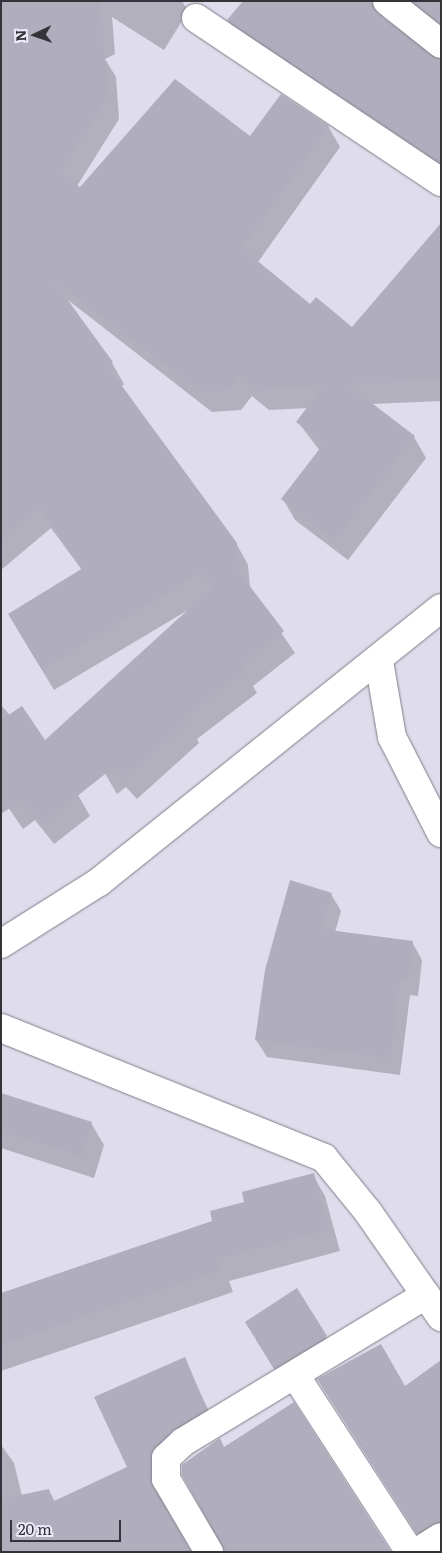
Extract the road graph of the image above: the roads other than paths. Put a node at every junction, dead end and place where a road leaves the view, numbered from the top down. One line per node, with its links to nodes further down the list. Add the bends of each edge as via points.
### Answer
1 (387, 1): 3 (street)
2 (196, 18): 4 (street)
3 (441, 44)
4 (441, 182)
5 (441, 608): 6 (street)
6 (380, 661): 7 (street, via 392,737); 8 (street, via 99,882)
7 (441, 833)
8 (1, 944)
9 (1, 1028): 10 (street, via 324,1158)
10 (433, 1306): 11 (street)
11 (295, 1374): 13 (street, via 183,1442 166,1458 166,1480); 14 (street)
12 (441, 1537): 15 (street)
13 (209, 1552)
14 (410, 1552)
15 (417, 1552)

